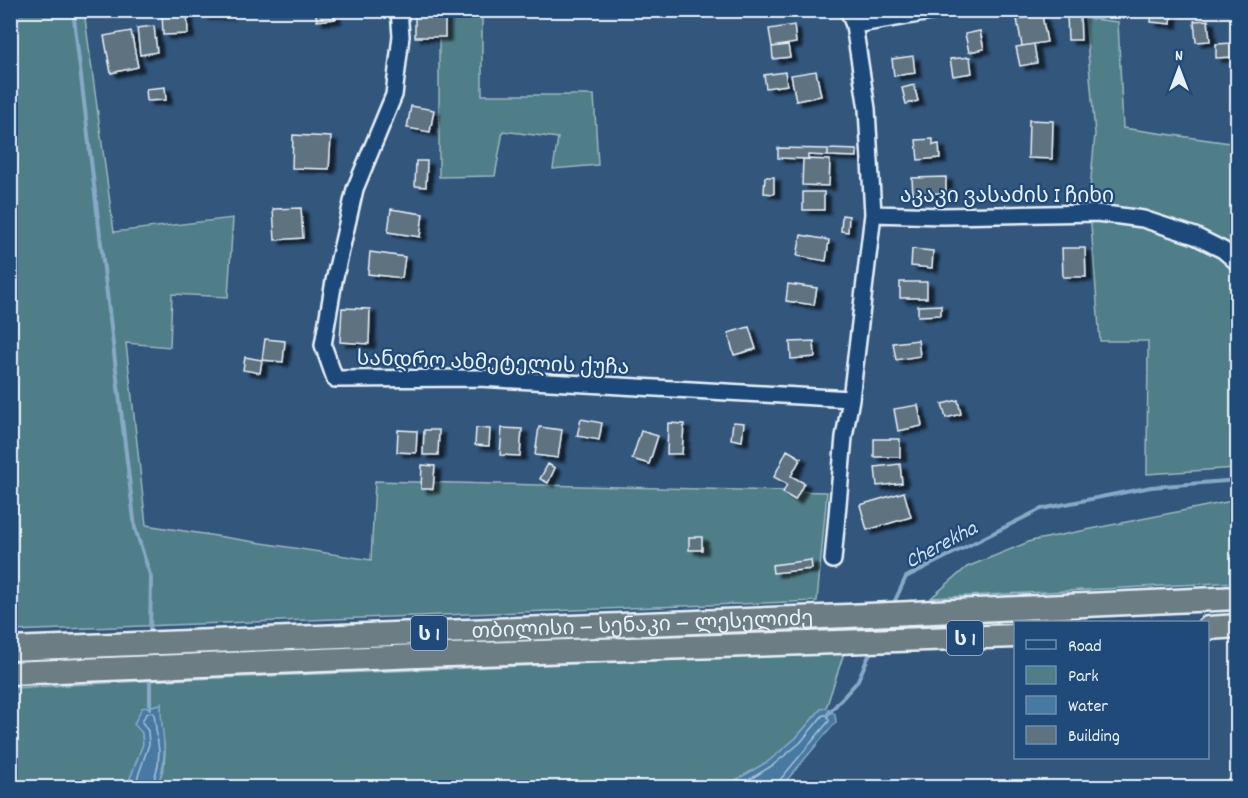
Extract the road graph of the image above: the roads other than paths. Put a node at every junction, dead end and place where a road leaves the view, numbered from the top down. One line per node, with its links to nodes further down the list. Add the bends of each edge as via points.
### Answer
1 (399, 10): 6 (street, სანდრო ახმეტელის ქუჩა, via 401,36 394,95 355,189 323,345 335,379 479,378)
2 (943, 10): 3 (street)
3 (851, 18): 4 (street, via 867,109)
4 (873, 214): 5 (street, აკაკი ვასაძის I ჩიხი, via 1109,214 1143,219 1195,237 1223,250); 6 (street)
5 (1238, 263)
6 (851, 399): 7 (street)
7 (833, 560)
8 (1238, 598): 12 (highway, თბილისი — სენაკი — ლესელიძე / ს 1)
9 (1238, 627): 10 (highway)
10 (1209, 628)
11 (1014, 636): 13 (highway, თბილისი — სენაკი — ლესელიძე / ს 1)
12 (10, 649)
13 (10, 673)

